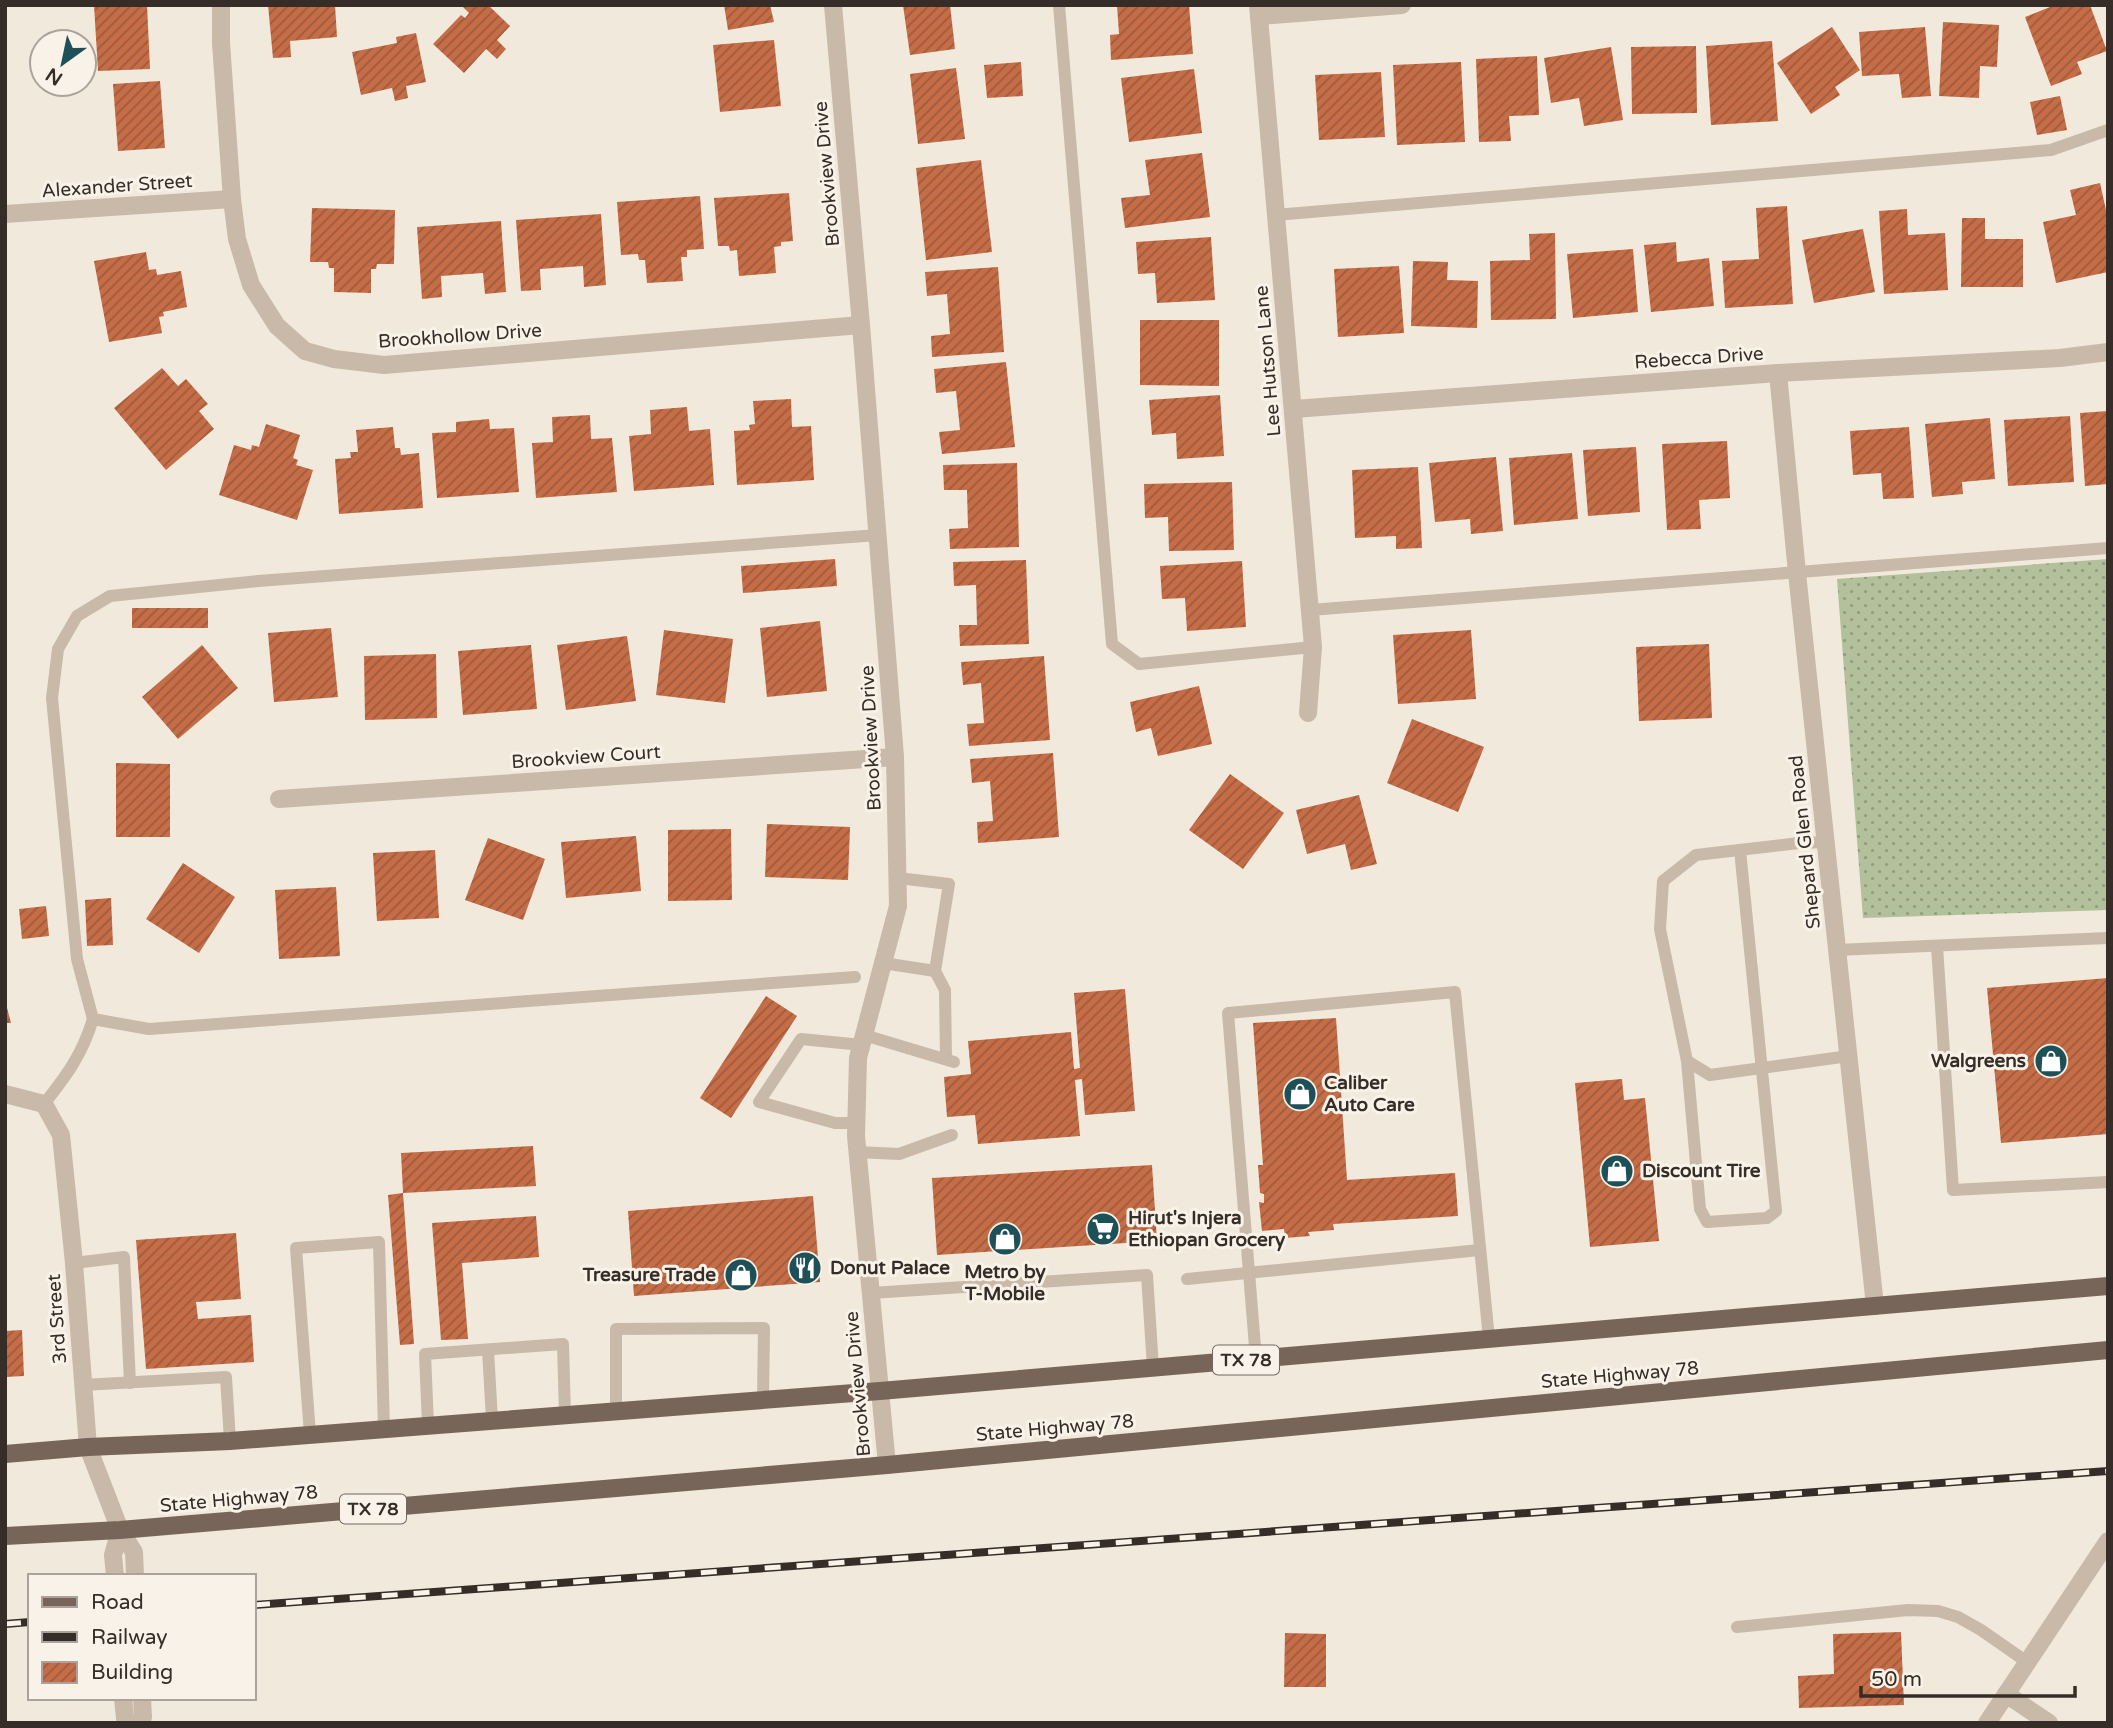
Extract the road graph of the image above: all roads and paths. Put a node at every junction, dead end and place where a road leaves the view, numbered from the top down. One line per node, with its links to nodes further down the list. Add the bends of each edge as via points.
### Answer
1 (221, 5): 7 (street, Brookhollow Drive)
2 (833, 5): 10 (street, Brookview Drive)
3 (1059, 5): 18 (lane, via 1112,644 1139,664)
4 (1402, 5): 5 (street)
5 (1258, 10): 9 (street, Lee Hutson Lane)
6 (2108, 130): 9 (lane, via 2051,150)
7 (232, 199): 8 (street, Alexander Street); 10 (street, Brookhollow Drive, via 237,239 251,285 277,326 305,351 334,359 384,365)
8 (5, 214)
9 (1275, 215): 13 (street, Lee Hutson Lane)
10 (861, 325): 14 (street, Brookview Drive)
11 (2108, 352): 12 (street, Rebecca Drive)
12 (1778, 373): 13 (street, Rebecca Drive); 16 (street, Shepard Glen Road)
13 (1294, 409): 17 (street, Lee Hutson Lane)
14 (878, 535): 20 (street, Brookview Drive); 31 (lane, via 258,581 110,596 77,616 58,649 52,698 77,959)
15 (2108, 548): 16 (lane)
16 (1797, 573): 17 (lane); 22 (street, Shepard Glen Road)
17 (1310, 610): 18 (street, Lee Hutson Lane)
18 (1313, 647): 19 (street, Lee Hutson Lane)
19 (1308, 713)
20 (895, 757): 21 (street, Brookview Court); 24 (street, Brookview Drive)
21 (279, 799)
22 (1826, 842): 23 (lane); 27 (street, Shepard Glen Road)
23 (1740, 849): 34 (lane, via 1696,855 1663,881 1660,929); 35 (lane)
24 (898, 878): 28 (street, Brookview Drive, via 898,906); 29 (lane, via 949,884)
25 (2108, 938): 26 (lane)
26 (1937, 946): 27 (lane); 41 (lane, via 1953,1190)
27 (1837, 950): 33 (street, Shepard Glen Road)
28 (883, 963): 29 (lane); 32 (street, Brookview Drive)
29 (935, 971): 32 (lane, via 945,990 950,1061)
30 (855, 977): 31 (lane, via 149,1029)
31 (93, 1019): 37 (lane, via 73,1066)
32 (863, 1040): 38 (street, Brookview Drive); 38 (lane, via 801,1039 759,1102 835,1123)
33 (1849, 1056): 35 (lane); 48 (street, Shepard Glen Road)
34 (1687, 1061): 35 (lane, via 1710,1075); 35 (lane, via 1700,1209 1707,1222 1768,1218 1776,1210)
35 (1761, 1068)
36 (5, 1094): 37 (street)
37 (44, 1104): 43 (street, 3rd Street, via 61,1135)
38 (856, 1123): 40 (street, Brookview Drive)
39 (951, 1135): 40 (lane, via 898,1154)
40 (857, 1152): 47 (street, Brookview Drive)
41 (2108, 1182)
42 (1480, 1250): 44 (lane); 44 (lane, via 1455,992 1228,1013); 49 (lane)
43 (74, 1263): 54 (lane, via 124,1257); 55 (street, 3rd Street)
44 (1249, 1273): 45 (lane); 52 (lane)
45 (1187, 1279)
46 (2108, 1286): 48 (main road, TX 78)
47 (871, 1293): 53 (lane, via 1147,1275); 56 (street, Brookview Drive)
48 (1875, 1306): 49 (main road, TX 78)
49 (1489, 1339): 52 (main road, TX 78)
50 (488, 1350): 59 (lane, via 563,1345); 60 (lane); 61 (lane, via 425,1354)
51 (2108, 1350): 67 (main road, State Highway 78 / TX 78)
52 (1256, 1359): 53 (main road, TX 78)
53 (1153, 1368): 56 (main road, TX 78)
54 (130, 1383): 55 (lane); 64 (lane, via 226,1377)
55 (83, 1385): 65 (street, 3rd Street)
56 (880, 1391): 57 (main road, TX 78); 67 (street, Brookview Drive)
57 (763, 1399): 58 (main road, TX 78); 58 (lane, via 765,1328 616,1329)
58 (616, 1411): 59 (main road, TX 78)
59 (565, 1415): 60 (main road, TX 78)
60 (492, 1420): 61 (main road, TX 78)
61 (428, 1425): 62 (main road, TX 78)
62 (384, 1429): 63 (main road, TX 78); 63 (lane, via 379,1242 296,1248)
63 (310, 1434): 64 (main road, TX 78)
64 (230, 1441): 65 (main road, TX 78)
65 (88, 1447): 66 (main road, TX 78); 68 (street, 3rd Street)
66 (5, 1454)
67 (887, 1465): 68 (main road, State Highway 78 / TX 78)
68 (120, 1530): 69 (main road, State Highway 78 / TX 78); 71 (street, via 113,1555); 72 (street, 3rd Street, via 134,1552)
69 (5, 1536)
70 (2108, 1541): 74 (street)
71 (115, 1574)
72 (135, 1574)
73 (1737, 1627): 74 (lane, via 1938,1611 1981,1630)
74 (2027, 1662): 75 (street)
75 (2006, 1694): 80 (street); 81 (street)
76 (123, 1700): 78 (street)
77 (142, 1700): 79 (street)
78 (128, 1723)
79 (140, 1723)
80 (1987, 1723)
81 (2049, 1723)

